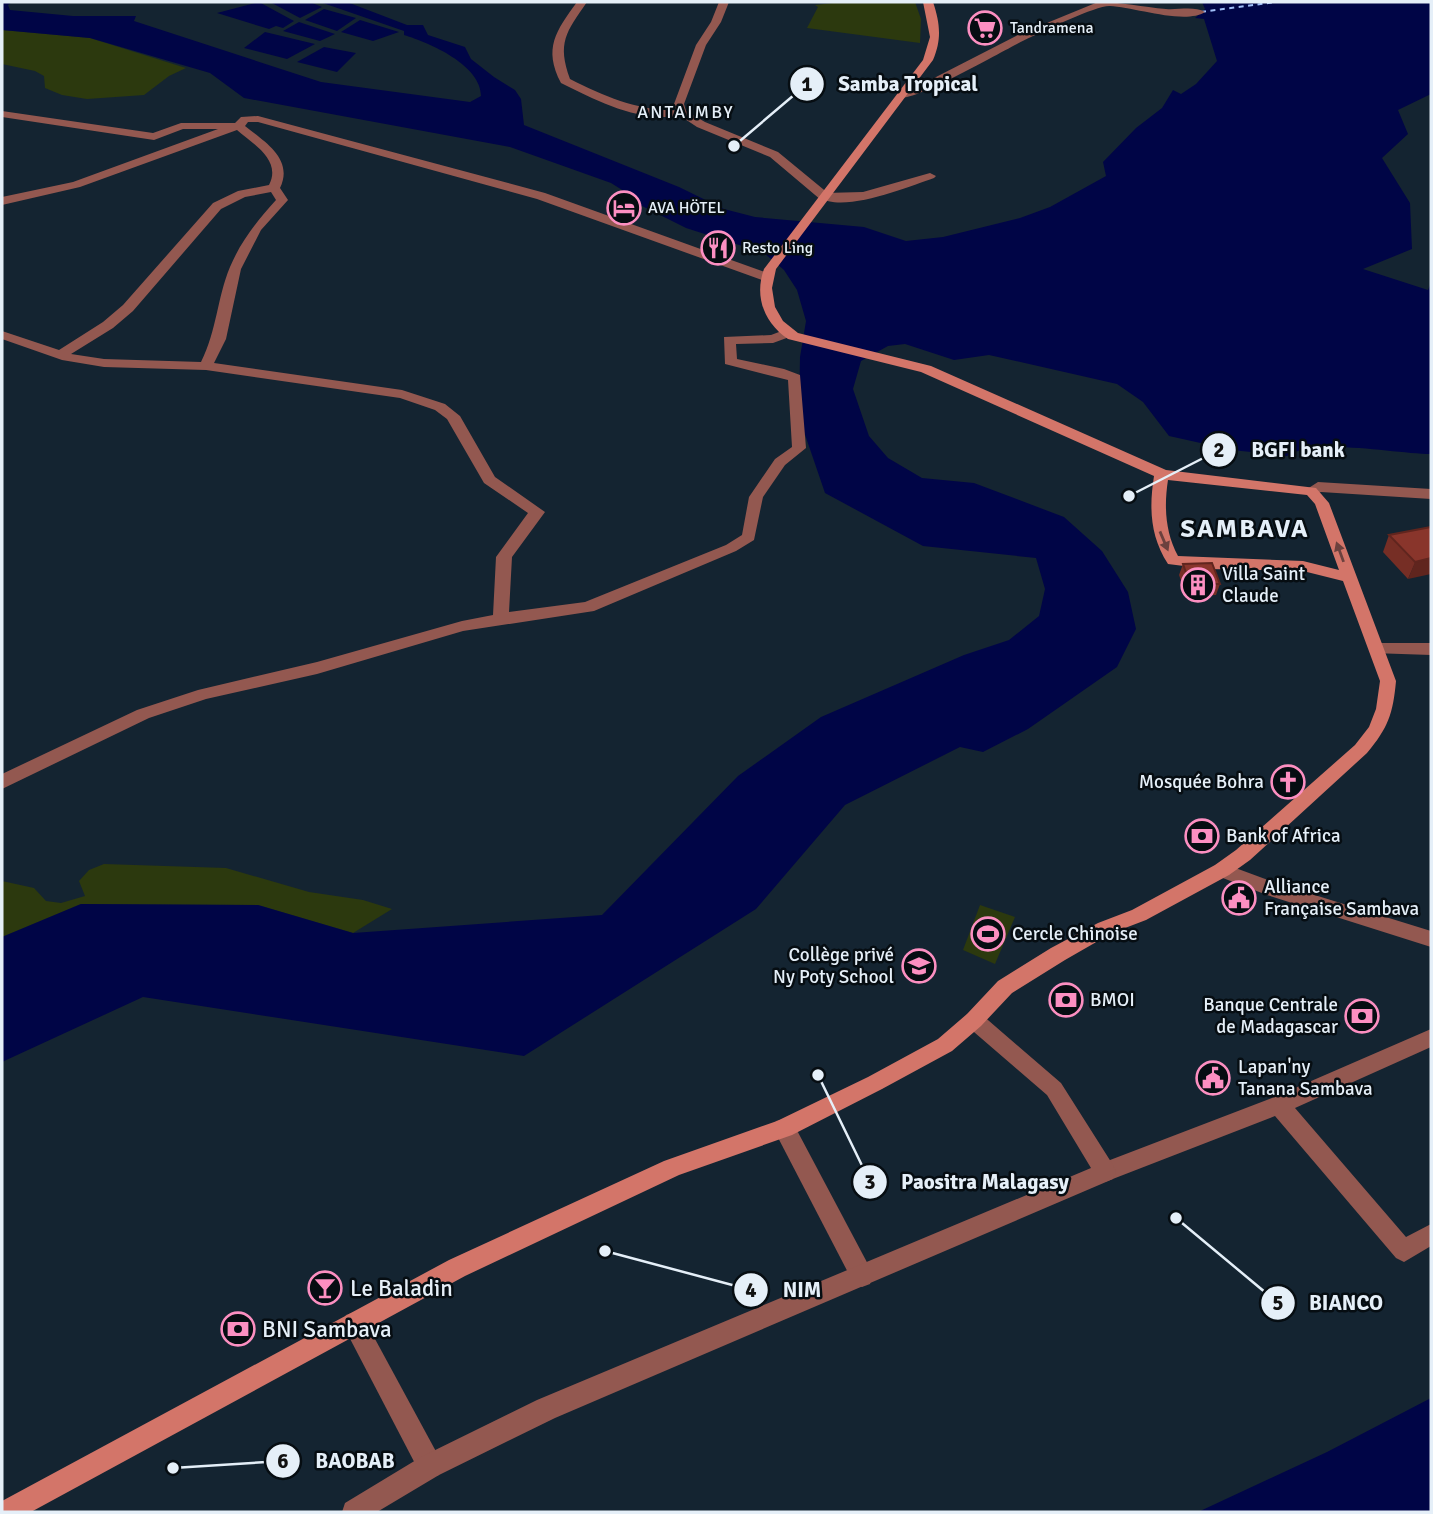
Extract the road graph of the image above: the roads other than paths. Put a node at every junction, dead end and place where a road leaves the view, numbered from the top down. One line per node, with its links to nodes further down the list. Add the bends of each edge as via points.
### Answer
1 (582, 2): 7 (street, via 557,37 565,81 648,114)
2 (724, 2): 7 (street, via 701,45 679,104)
3 (928, 2): 6 (main road, via 937,35 923,70)
4 (1106, 2): 5 (street, via 1166,12); 6 (street, via 1024,36)
5 (1200, 12)
6 (902, 97): 12 (main road)
7 (681, 113): 12 (street, via 768,150)
8 (2, 114): 9 (street, via 154,137 181,126)
9 (238, 126): 11 (street, via 274,155 279,178); 13 (street, via 76,185); 14 (street, via 245,119 258,118 541,196)
10 (930, 176): 12 (street, via 884,191 835,200)
11 (274, 188): 17 (street, via 243,194 208,212 128,308); 18 (street, via 282,200 256,229 236,269 219,339)
12 (825, 197): 14 (main road)
13 (2, 201)
14 (768, 273): 16 (main road, via 771,314)
15 (2, 335): 17 (street)
16 (790, 335): 19 (main road, via 926,369); 23 (street, via 729,340 730,361 779,369 795,378 799,448 780,462 756,497 749,537 684,570 588,607)
17 (60, 355): 18 (street, via 119,364)
18 (206, 366): 23 (street, via 402,394 453,416 489,480 537,512 504,557)
19 (1162, 474): 20 (main road); 22 (main road, one-way to 22, via 1159,531 1173,560 1303,566)
20 (1311, 491): 21 (street, via 1318,487); 22 (main road, one-way to 20, via 1322,503)
21 (1431, 494)
22 (1350, 578): 24 (main road)
23 (501, 619): 26 (street, via 155,710)
24 (1378, 649): 25 (street); 27 (main road, via 1388,681 1377,730 1263,839)
25 (1431, 649)
26 (2, 782)
27 (1222, 870): 28 (street); 29 (main road, via 1058,954 1005,987)
28 (1431, 939)
29 (974, 1020): 32 (main road, via 945,1045); 33 (street, via 1054,1089)
30 (1431, 1038): 31 (street)
31 (1279, 1105): 33 (street); 34 (street, via 1404,1251)
32 (784, 1128): 35 (street); 36 (main road, via 671,1168 457,1268)
33 (1105, 1172): 35 (street)
34 (1431, 1234)
35 (862, 1276): 37 (street, via 546,1409)
36 (354, 1323): 37 (street); 38 (main road)
37 (430, 1466): 39 (street)
38 (6, 1512)
39 (354, 1512)

